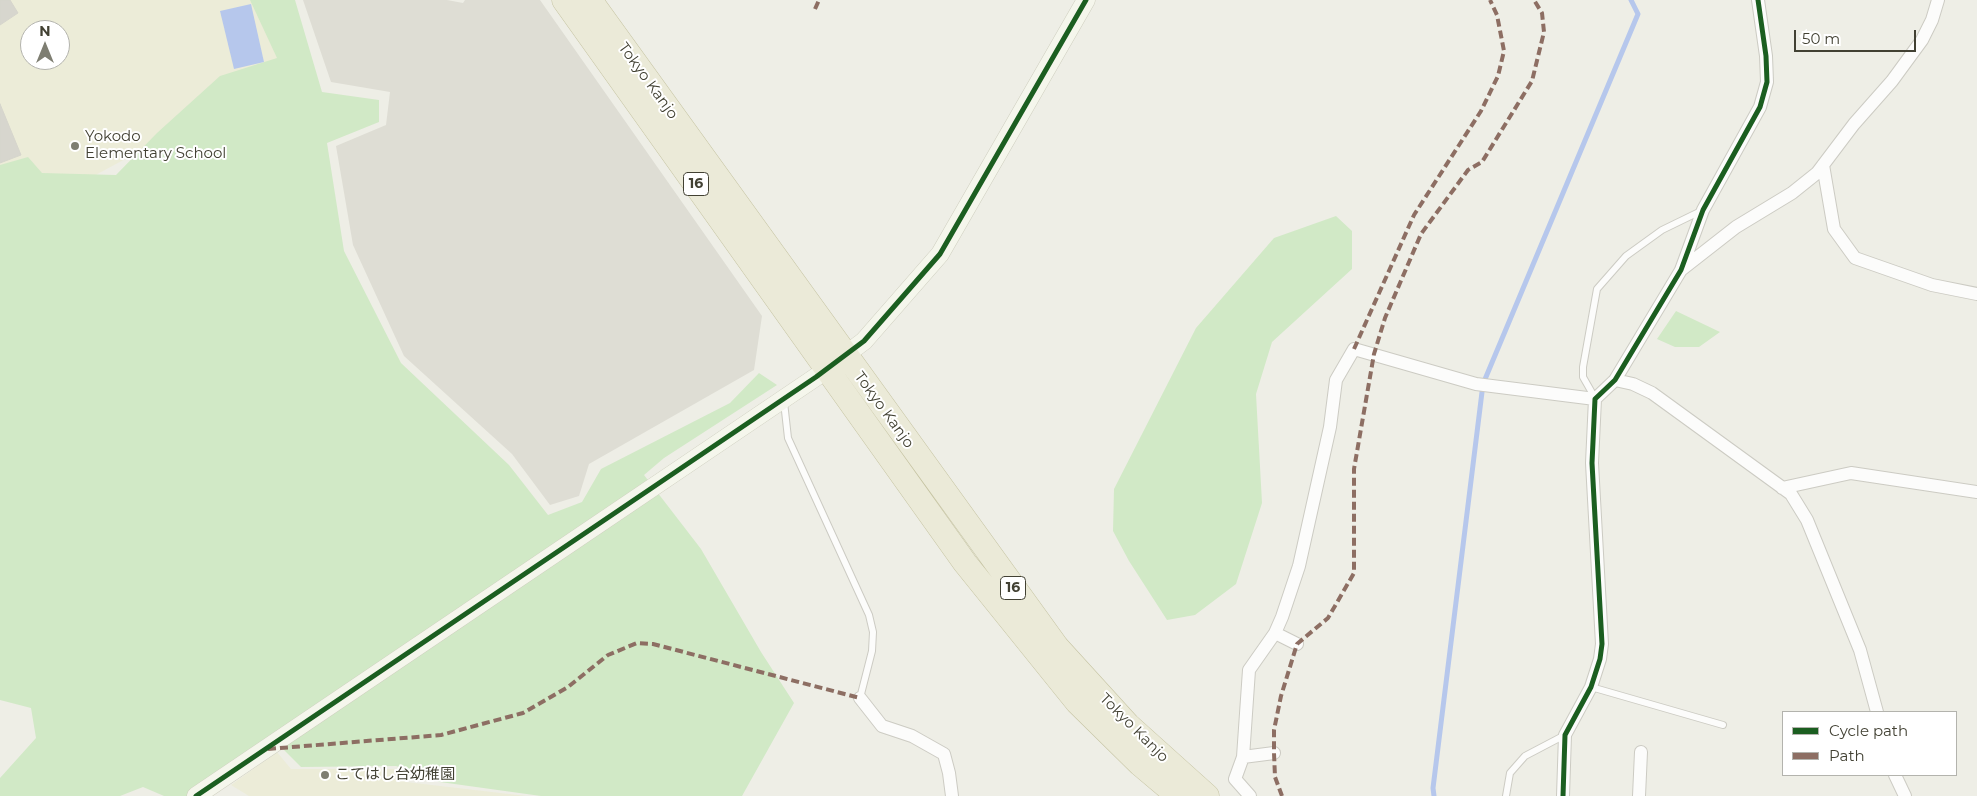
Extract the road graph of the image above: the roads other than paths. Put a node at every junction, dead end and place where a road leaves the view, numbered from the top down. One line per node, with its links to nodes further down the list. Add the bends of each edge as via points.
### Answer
1 (564, 0): 10 (highway, Tokyo Kanjo / 16)
2 (590, 0): 10 (highway, Tokyo Kanjo / 16)
3 (1086, 0): 10 (street, via 940,254 886,318)
4 (1758, 0): 7 (street, via 1766,56 1766,82 1760,106)
5 (1938, 0): 6 (street, via 1922,40)
6 (1823, 165): 8 (street, via 1792,193 1736,227); 9 (street, via 1834,229 1856,258 1932,286)
7 (1703, 210): 8 (street); 13 (lane, via 1662,230 1626,256 1597,289 1583,368 1583,377)
8 (1681, 270): 11 (street)
9 (1977, 294)
10 (837, 362): 12 (street); 29 (highway, Tokyo Kanjo / 16, via 965,562 1035,653 1077,702); 30 (highway, Tokyo Kanjo / 16, via 1057,648 1128,725)
11 (1616, 380): 13 (street); 14 (street, via 1652,393)
12 (784, 398): 19 (lane, via 788,438 869,615 873,632 872,651); 27 (street)
13 (1595, 399): 16 (street, via 1490,387 1354,349 1336,380 1330,427 1298,566); 18 (street, via 1592,462 1602,644)
14 (1782, 488): 15 (street, via 1851,473); 20 (street, via 1791,494 1807,520 1823,556 1860,650)
15 (1977, 492)
16 (1275, 633): 17 (street); 25 (street, via 1249,670)
17 (1297, 644)
18 (1591, 687): 21 (lane); 22 (street)
19 (860, 698): 28 (street, via 882,726 912,736 944,754)
20 (1876, 711)
21 (1723, 724)
22 (1565, 735): 32 (lane, via 1525,756 1510,773); 33 (street)
23 (1641, 752): 34 (street)
24 (1274, 753): 25 (street)
25 (1243, 757): 31 (street, via 1235,779)
26 (1895, 776): 35 (street)
27 (196, 796)
28 (952, 796)
29 (1178, 796)
30 (1207, 796)
31 (1250, 796)
32 (1506, 796)
33 (1563, 796)
34 (1639, 796)
35 (1905, 796)

